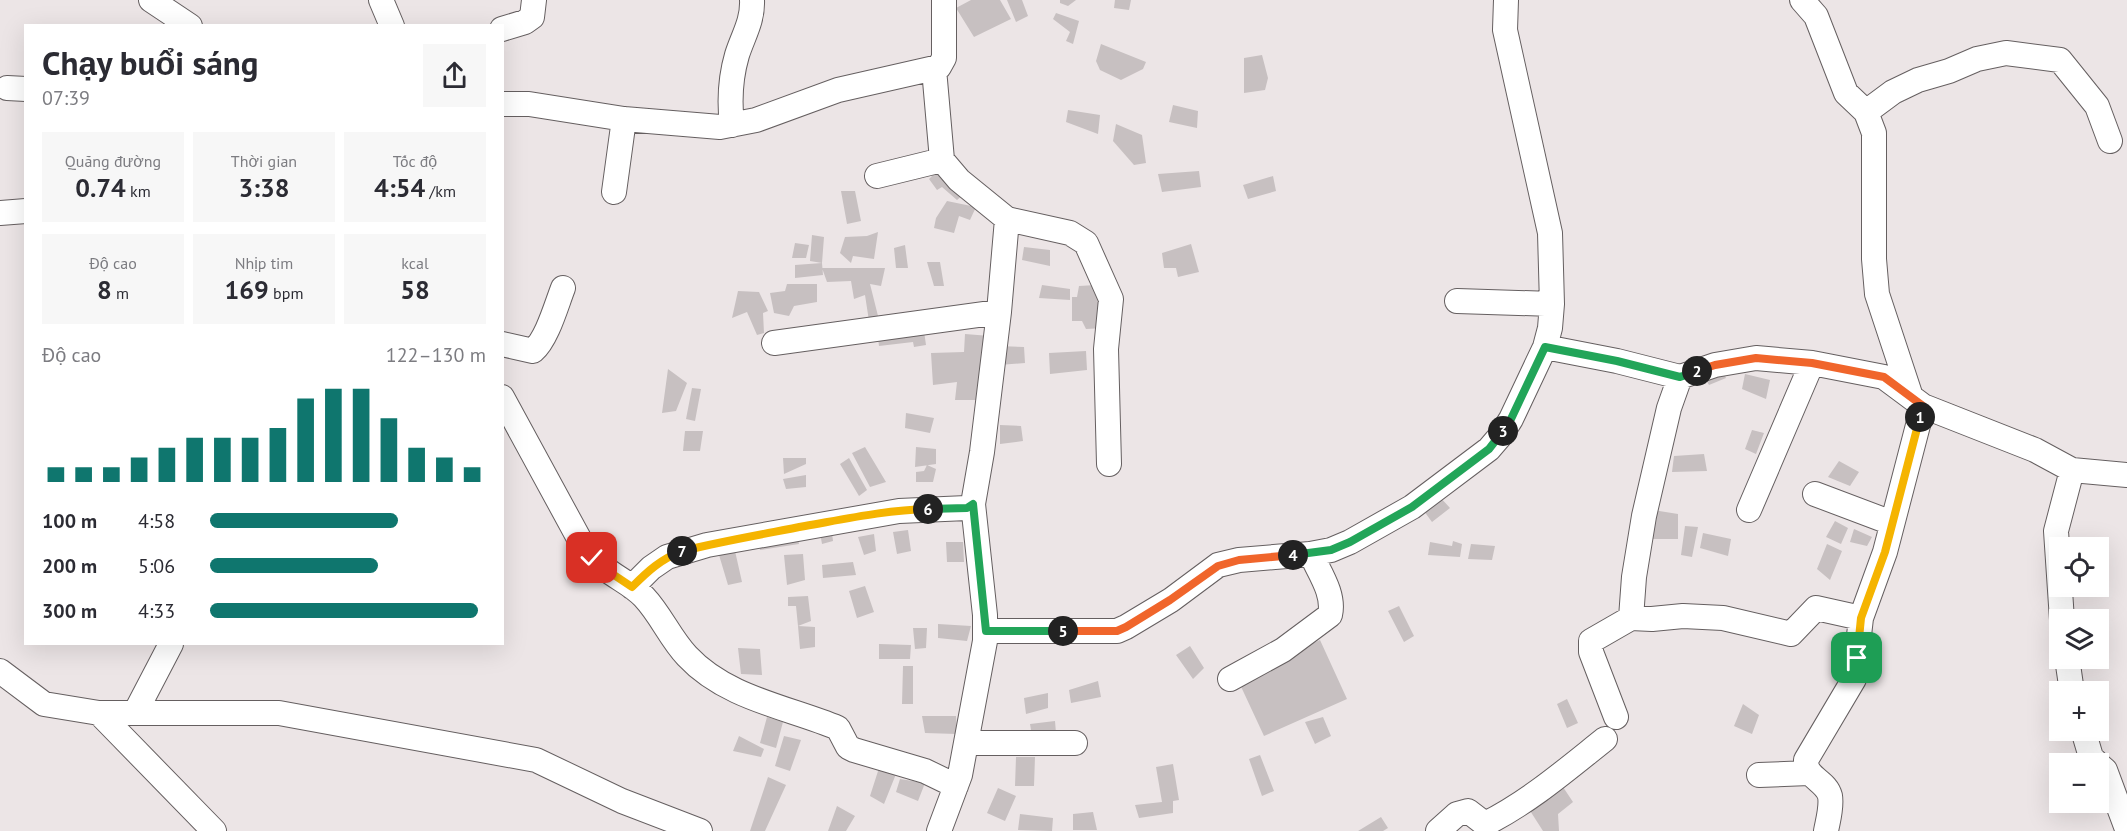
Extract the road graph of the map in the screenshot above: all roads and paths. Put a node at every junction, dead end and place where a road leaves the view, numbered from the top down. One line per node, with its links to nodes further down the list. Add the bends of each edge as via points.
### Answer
1 (151, 0): 8 (street)
2 (381, 0): 9 (street)
3 (534, 0): 10 (street, via 532,17)
4 (752, 0): 15 (street, via 749,26 730,84)
5 (944, 0): 11 (street, via 944,58)
6 (1506, 0): 25 (street, via 1505,30 1550,233)
7 (1802, 0): 13 (street, via 1816,16 1846,93)
8 (178, 22)
9 (391, 24)
10 (504, 28)
11 (934, 69): 15 (street, via 838,90); 17 (street)
12 (504, 104): 14 (street, via 529,104)
13 (1866, 112): 16 (street, via 1918,80 2006,53 2060,60 2097,106); 33 (street, via 1874,133 1876,294)
14 (624, 119): 15 (street); 19 (street)
15 (732, 126)
16 (2110, 141)
17 (942, 160): 18 (street); 22 (street, via 959,180)
18 (877, 176)
19 (614, 192)
20 (24, 211): 21 (street)
21 (0, 213)
22 (1007, 219): 26 (street); 34 (street, via 1070,233 1086,243 1111,299 1106,349)
23 (563, 288): 28 (street, via 537,348 528,351)
24 (1457, 301): 25 (street)
25 (1552, 303): 29 (street)
26 (999, 312): 27 (street); 38 (street)
27 (774, 343)
28 (504, 345)
29 (1545, 347): 31 (street); 41 (street, via 1511,419 1489,449 1412,507 1350,542)
30 (1812, 363): 31 (street, via 1756,358 1715,365); 33 (street, via 1884,377); 39 (street)
31 (1680, 377): 44 (street, via 1644,516)
32 (504, 401): 42 (street, via 582,544 592,558)
33 (1917, 401): 35 (street, via 2035,450); 40 (street)
34 (1109, 464)
35 (2072, 470): 36 (street); 43 (street, via 2056,531)
36 (2127, 475)
37 (1815, 494): 40 (street)
38 (973, 504): 42 (street, via 967,508 899,511 707,545 667,557); 46 (street)
39 (1749, 510)
40 (1892, 523): 45 (street)
41 (1311, 554): 46 (street, via 1239,560 1218,566 1117,631); 49 (street, via 1330,595 1330,615 1283,650)
42 (632, 587): 59 (street, via 656,612 686,655 730,688 838,728 848,747 854,750 925,771)
43 (2061, 609)
44 (1631, 618): 45 (street, via 1723,618 1791,634 1816,608); 52 (street, via 1591,641 1591,652)
45 (1861, 618): 56 (street, via 1854,679 1809,754)
46 (986, 631): 54 (street)
47 (170, 645): 51 (street)
48 (0, 671): 50 (street, via 44,704)
49 (1230, 679)
50 (99, 713): 51 (street); 61 (street)
51 (135, 713): 62 (street, via 279,713 536,760 622,801)
52 (1616, 717)
53 (1605, 739): 64 (street, via 1503,815 1485,824 1468,810)
54 (967, 743): 55 (street); 59 (street)
55 (1075, 743)
56 (1809, 773): 57 (street); 65 (street, via 1829,793)
57 (1759, 775)
58 (2109, 781): 60 (street)
59 (956, 786): 63 (street)
60 (2127, 828): 66 (street)
61 (214, 831)
62 (700, 831)
63 (939, 831)
64 (1438, 831)
65 (1826, 831)
66 (2123, 831)

